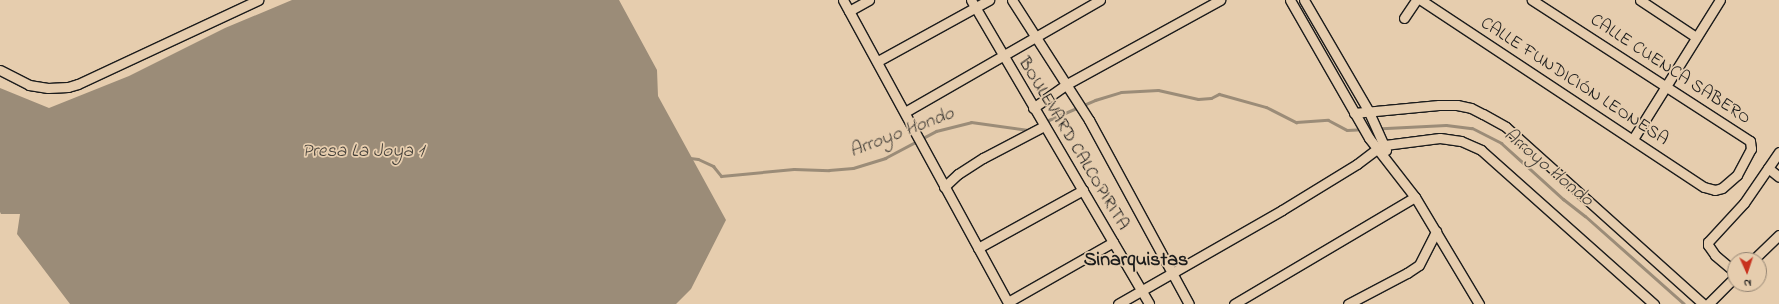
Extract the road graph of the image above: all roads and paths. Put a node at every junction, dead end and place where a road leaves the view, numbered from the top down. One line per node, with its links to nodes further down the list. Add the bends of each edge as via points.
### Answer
1 (258, 0): 22 (street, via 73,86 48,88 29,85)
2 (843, 0): 16 (street)
3 (869, 0): 16 (street)
4 (989, 0): 15 (street)
5 (1012, 0): 18 (street, BOULEVARD CALCOPIRITA)
6 (1100, 0): 18 (street)
7 (1220, 0): 23 (street)
8 (1290, 0): 27 (street)
9 (1304, 0): 25 (street)
10 (1416, 0): 17 (street)
11 (1421, 0): 29 (street, CALLE FUNDICIÓN LEONESA)
12 (1532, 0): 24 (street, CALLE CUENCA SABERO)
13 (1640, 0): 19 (street)
14 (1720, 0): 19 (street)
15 (973, 4): 20 (street, BOULEVARD CALCOPIRITA); 21 (street)
16 (849, 11): 21 (street)
17 (1404, 18)
18 (1034, 37): 20 (street); 23 (street, BOULEVARD CALCOPIRITA)
19 (1696, 37): 24 (street)
20 (1004, 57): 26 (street); 28 (street, BOULEVARD CALCOPIRITA)
21 (878, 61): 26 (street)
22 (0, 70)
23 (1067, 84): 28 (street); 44 (street, BOULEVARD CALCOPIRITA, via 1090,120)
24 (1666, 87): 29 (street); 35 (street, CALLE CUENCA SABERO, via 1750,141 1751,149 1737,175 1722,188)
25 (1368, 110): 27 (street); 30 (street, via 1380,135); 55 (street, via 1456,105 1471,108 1506,127)
26 (905, 112): 34 (street)
27 (1354, 113): 30 (street, via 1369,138)
28 (1039, 118): 34 (street, via 958,174); 36 (street, BOULEVARD CALCOPIRITA)
29 (1633, 139): 35 (street, CALLE FUNDICIÓN LEONESA, via 1704,187)
30 (1381, 147): 37 (street); 44 (street, via 1333,179); 54 (street, via 1440,138 1472,144)
31 (1779, 152): 32 (street)
32 (1768, 168): 33 (street); 43 (street, via 1744,203 1708,242 1715,255)
33 (1779, 177)
34 (944, 187): 41 (street)
35 (1711, 189)
36 (1083, 190): 40 (street, BOULEVARD CALCOPIRITA); 41 (street)
37 (1415, 197): 38 (street); 52 (street)
38 (1436, 231): 48 (street); 53 (street, via 1419,265)
39 (1779, 235): 42 (street)
40 (1113, 242): 46 (street, BOULEVARD CALCOPIRITA); 47 (street)
41 (978, 248): 47 (street)
42 (1761, 252)
43 (1727, 265)
44 (1173, 274): 46 (street); 51 (street, BOULEVARD CALCOPIRITA)
45 (1727, 285): 56 (street)
46 (1141, 291): 49 (street); 50 (street, BOULEVARD CALCOPIRITA)
47 (1008, 303)
48 (1476, 303)
49 (1118, 304)
50 (1149, 304)
51 (1189, 304)
52 (1234, 304)
53 (1348, 304)
54 (1654, 304)
55 (1703, 304)
56 (1708, 304)

